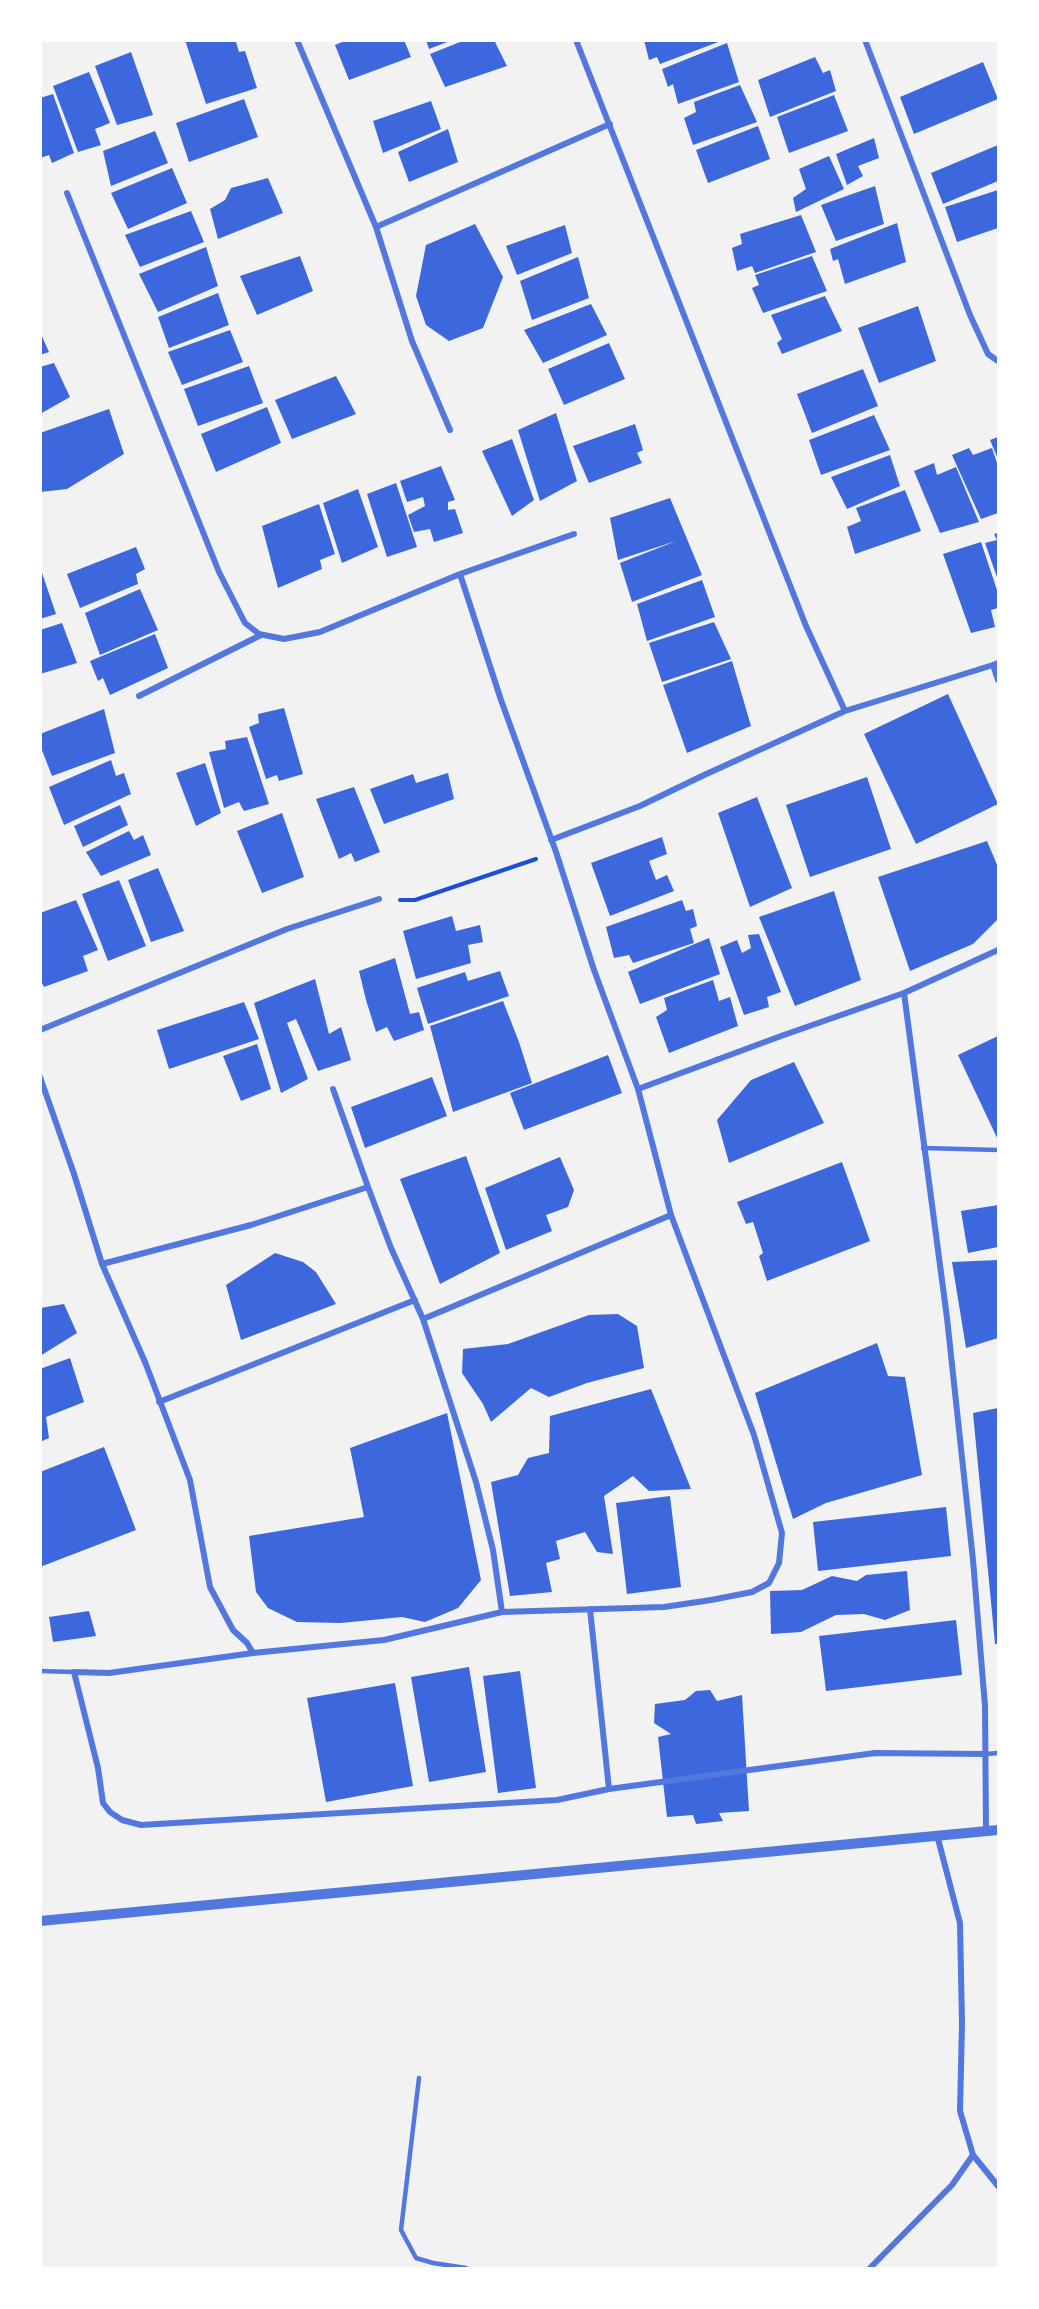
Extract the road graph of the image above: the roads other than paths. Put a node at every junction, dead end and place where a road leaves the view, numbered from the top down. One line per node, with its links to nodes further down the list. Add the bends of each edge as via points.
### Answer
1 (297, 40): 6 (street)
2 (576, 40): 4 (street)
3 (865, 40): 7 (street, via 970,315 988,354)
4 (610, 124): 6 (street); 15 (street, via 802,615)
5 (67, 193): 11 (street, via 219,572 245,622)
6 (376, 227): 8 (street, via 412,341)
7 (999, 361)
8 (450, 430)
9 (574, 534): 10 (street)
10 (460, 574): 11 (street, via 320,632 284,639); 16 (street)
11 (261, 635): 14 (street)
12 (996, 664): 13 (street); 15 (street)
13 (999, 680)
14 (139, 696)
15 (845, 711): 16 (street, via 640,806)
16 (550, 840): 23 (street)
17 (379, 899): 20 (street, via 288,929)
18 (999, 950): 19 (street)
19 (904, 993): 23 (street); 24 (street)
20 (40, 1030)
21 (40, 1077): 28 (street)
22 (333, 1089): 26 (street)
23 (638, 1089): 27 (street)
24 (923, 1148): 25 (lane); 38 (street, via 947,1318 973,1560)
25 (999, 1150)
26 (368, 1187): 28 (street, via 251,1225); 29 (street)
27 (671, 1215): 30 (street); 32 (street, via 754,1435 782,1533 779,1563 769,1583 752,1592 664,1606)
28 (102, 1264): 31 (street)
29 (415, 1300): 30 (street); 31 (street)
30 (423, 1319): 33 (street, via 476,1482 493,1550)
31 (159, 1402): 34 (street, via 190,1480 210,1587 232,1630)
32 (590, 1609): 33 (street); 39 (street)
33 (502, 1612): 34 (street, via 384,1640)
34 (253, 1653): 36 (street, via 109,1673)
35 (40, 1671): 36 (lane)
36 (74, 1672): 39 (street, via 103,1803 122,1820 141,1825 557,1800)
37 (999, 1753): 38 (lane)
38 (986, 1754): 39 (street, via 875,1753); 41 (street)
39 (609, 1788)
40 (999, 1830): 41 (street)
41 (986, 1831): 42 (street)
42 (937, 1835): 43 (street); 45 (street, via 960,1923 960,2111)
43 (40, 1921)
44 (419, 2078): 47 (lane, via 401,2230 416,2258)
45 (973, 2155): 46 (street); 48 (street, via 952,2185)
46 (999, 2186)
47 (466, 2268)
48 (870, 2268)

